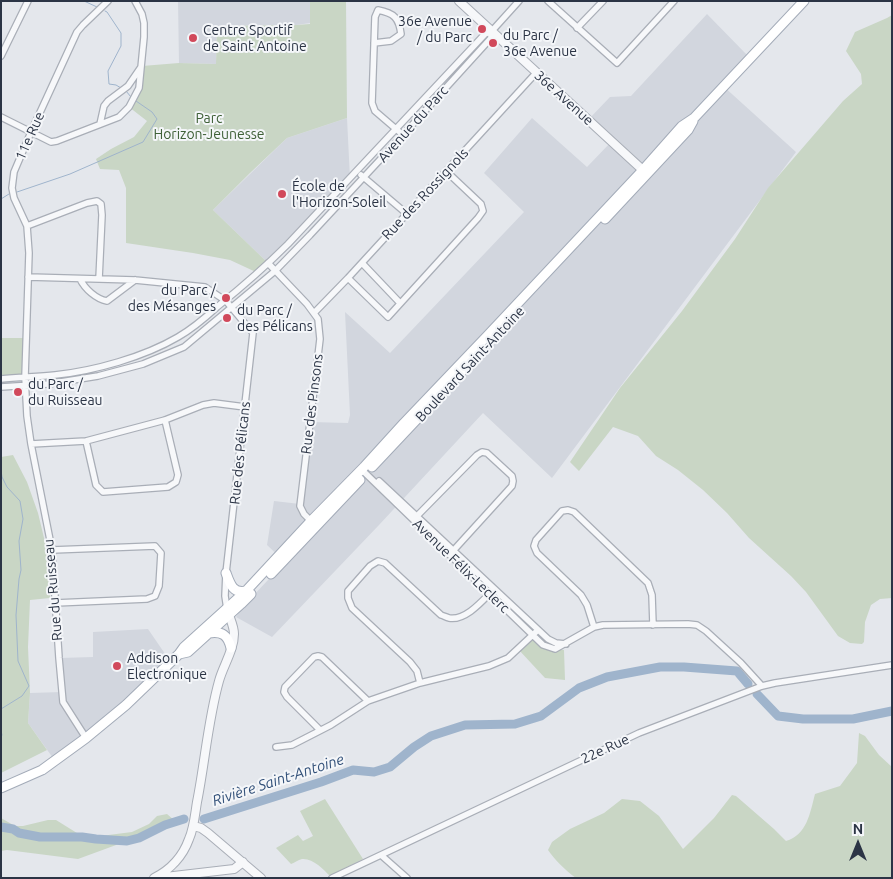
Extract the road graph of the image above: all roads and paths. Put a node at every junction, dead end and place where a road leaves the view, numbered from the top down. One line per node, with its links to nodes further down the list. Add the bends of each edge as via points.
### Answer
1 (28, 1): 13 (street)
2 (108, 1): 19 (street, 11e Rue, via 78,32)
3 (135, 1): 14 (street, via 144,23)
4 (459, 1): 11 (street, 36e Avenue)
5 (519, 1): 11 (street, Avenue du Parc)
6 (548, 1): 10 (street)
7 (603, 1): 10 (street)
8 (674, 1): 10 (street, via 616,63)
9 (804, 1): 23 (main road, Boulevard Saint-Antoine, via 694,118 688,130)
10 (578, 28)
11 (491, 32): 15 (street, 36e Avenue); 18 (street, Avenue du Parc, via 485,34); 20 (street, Avenue du Parc, via 490,38)
12 (374, 43): 12 (street, via 375,17 378,10 386,11 400,24 401,34 391,41); 18 (street, via 372,103 375,111)
13 (1, 56)
14 (142, 66): 17 (street, via 128,86 104,106); 17 (street, via 139,88 129,107 119,117)
15 (536, 73): 22 (street, Rue des Rossignols); 23 (street, 36e Avenue)
16 (1, 117): 19 (street)
17 (100, 124): 19 (street, via 57,142)
18 (396, 130): 20 (street); 21 (street, Avenue du Parc)
19 (30, 132): 26 (street, 11e Rue, via 14,172 12,188)
20 (403, 136): 24 (street, Avenue du Parc)
21 (357, 171): 24 (street); 27 (street, Avenue du Parc)
22 (446, 171): 25 (street, Rue des Rossignols); 38 (street, via 481,204 483,211)
23 (645, 172): 49 (main road, Boulevard Saint-Antoine)
24 (364, 178): 25 (street); 28 (street, Avenue du Parc)
25 (406, 214): 30 (street, Rue des Rossignols)
26 (27, 226): 32 (street, 11e Rue); 35 (street, via 97,201 101,204 102,216)
27 (303, 228): 28 (street); 29 (street, Avenue du Parc)
28 (310, 236): 31 (street, Avenue du Parc)
29 (268, 263): 31 (street, Rue des Pinsons); 37 (street, Avenue du Parc)
30 (362, 263): 33 (street, Rue des Rossignols); 38 (street)
31 (275, 271): 39 (street, Avenue du Parc); 40 (street, Rue des Pinsons)
32 (28, 277): 34 (street, Rue des Pélicans); 41 (street, 11e Rue)
33 (348, 278): 38 (street, via 388,317); 40 (street, Rue des Rossignols)
34 (80, 279): 35 (street, Rue des Pélicans); 36 (street, via 83,286 100,300 107,301)
35 (99, 279): 36 (street, Rue des Pélicans)
36 (135, 280): 37 (street, Rue des Pélicans, via 205,287)
37 (226, 301): 39 (street, Rue des Pélicans); 41 (street, Avenue du Parc, via 178,337 141,354 96,368)
38 (400, 303)
39 (231, 307): 43 (street, Avenue du Parc, via 184,347 150,362 74,381); 45 (street, Rue des Pélicans, via 253,333)
40 (314, 313): 51 (street, Rue des Pinsons, via 318,319 320,339 300,506)
41 (24, 377): 42 (street, Avenue du Parc); 43 (street, Rue du Ruisseau)
42 (1, 379)
43 (25, 386): 44 (street, Avenue du Parc); 48 (street, Rue du Ruisseau)
44 (1, 387)
45 (245, 407): 46 (street, via 214,403); 54 (street, Rue des Pélicans)
46 (165, 420): 47 (street); 47 (street, via 178,475 176,482 168,486 103,492 96,485)
47 (86, 440): 48 (street)
48 (31, 444): 52 (street, Rue du Ruisseau)
49 (365, 470): 50 (street, Avenue Félix-Leclerc); 51 (main road, Boulevard Saint-Antoine)
50 (415, 518): 53 (street, Avenue Félix-Leclerc); 53 (street, via 477,455 487,453 512,476 512,486)
51 (314, 524): 55 (main road, Boulevard Saint-Antoine); 58 (main road, Boulevard Saint-Antoine, via 241,604)
52 (52, 550): 57 (street, Rue du Ruisseau); 57 (street, via 155,546 161,553 159,586 155,596)
53 (452, 552): 56 (street, Avenue Félix-Leclerc)
54 (226, 573): 55 (main road, via 235,590); 58 (street, Rue des Pélicans)
55 (246, 591): 58 (main road, Boulevard Saint-Antoine)
56 (492, 591): 62 (street, Avenue Félix-Leclerc); 66 (street, via 472,610 450,618 441,614 385,563 378,561 348,591 352,608 410,662)
57 (55, 603): 70 (street, Rue du Ruisseau, via 63,702)
58 (228, 612): 61 (main road); 63 (street, via 234,634); 64 (main road)
59 (653, 625): 60 (street, Avenue Félix-Leclerc); 60 (street, via 652,595 648,583 574,512 562,511 534,546 537,553 581,595); 67 (street, Avenue Félix-Leclerc, via 697,625)
60 (594, 627): 62 (street, Avenue Félix-Leclerc, via 555,649 543,645)
61 (209, 633): 63 (main road, via 224,635); 64 (main road, via 188,652)
62 (535, 633): 66 (street, via 508,658 489,666)
63 (231, 648): 73 (street, via 215,697)
64 (179, 654): 70 (main road)
65 (892, 665): 67 (street, 22e Rue)
66 (420, 683): 68 (street)
67 (762, 686): 74 (street, 22e Rue, via 639,733)
68 (368, 701): 69 (street); 69 (street, via 322,657 314,657 285,686 284,692)
69 (320, 730): 71 (street, via 292,745)
70 (86, 738): 72 (main road, via 42,770)
71 (276, 747)
72 (1, 788)
73 (193, 826): 75 (street, via 208,833); 76 (street, via 185,850 176,862)
74 (381, 855): 78 (street, 22e Rue); 79 (street)
75 (243, 862): 76 (street, via 234,869); 77 (street)
76 (157, 876)
77 (261, 878)
78 (332, 878)
79 (407, 878)

